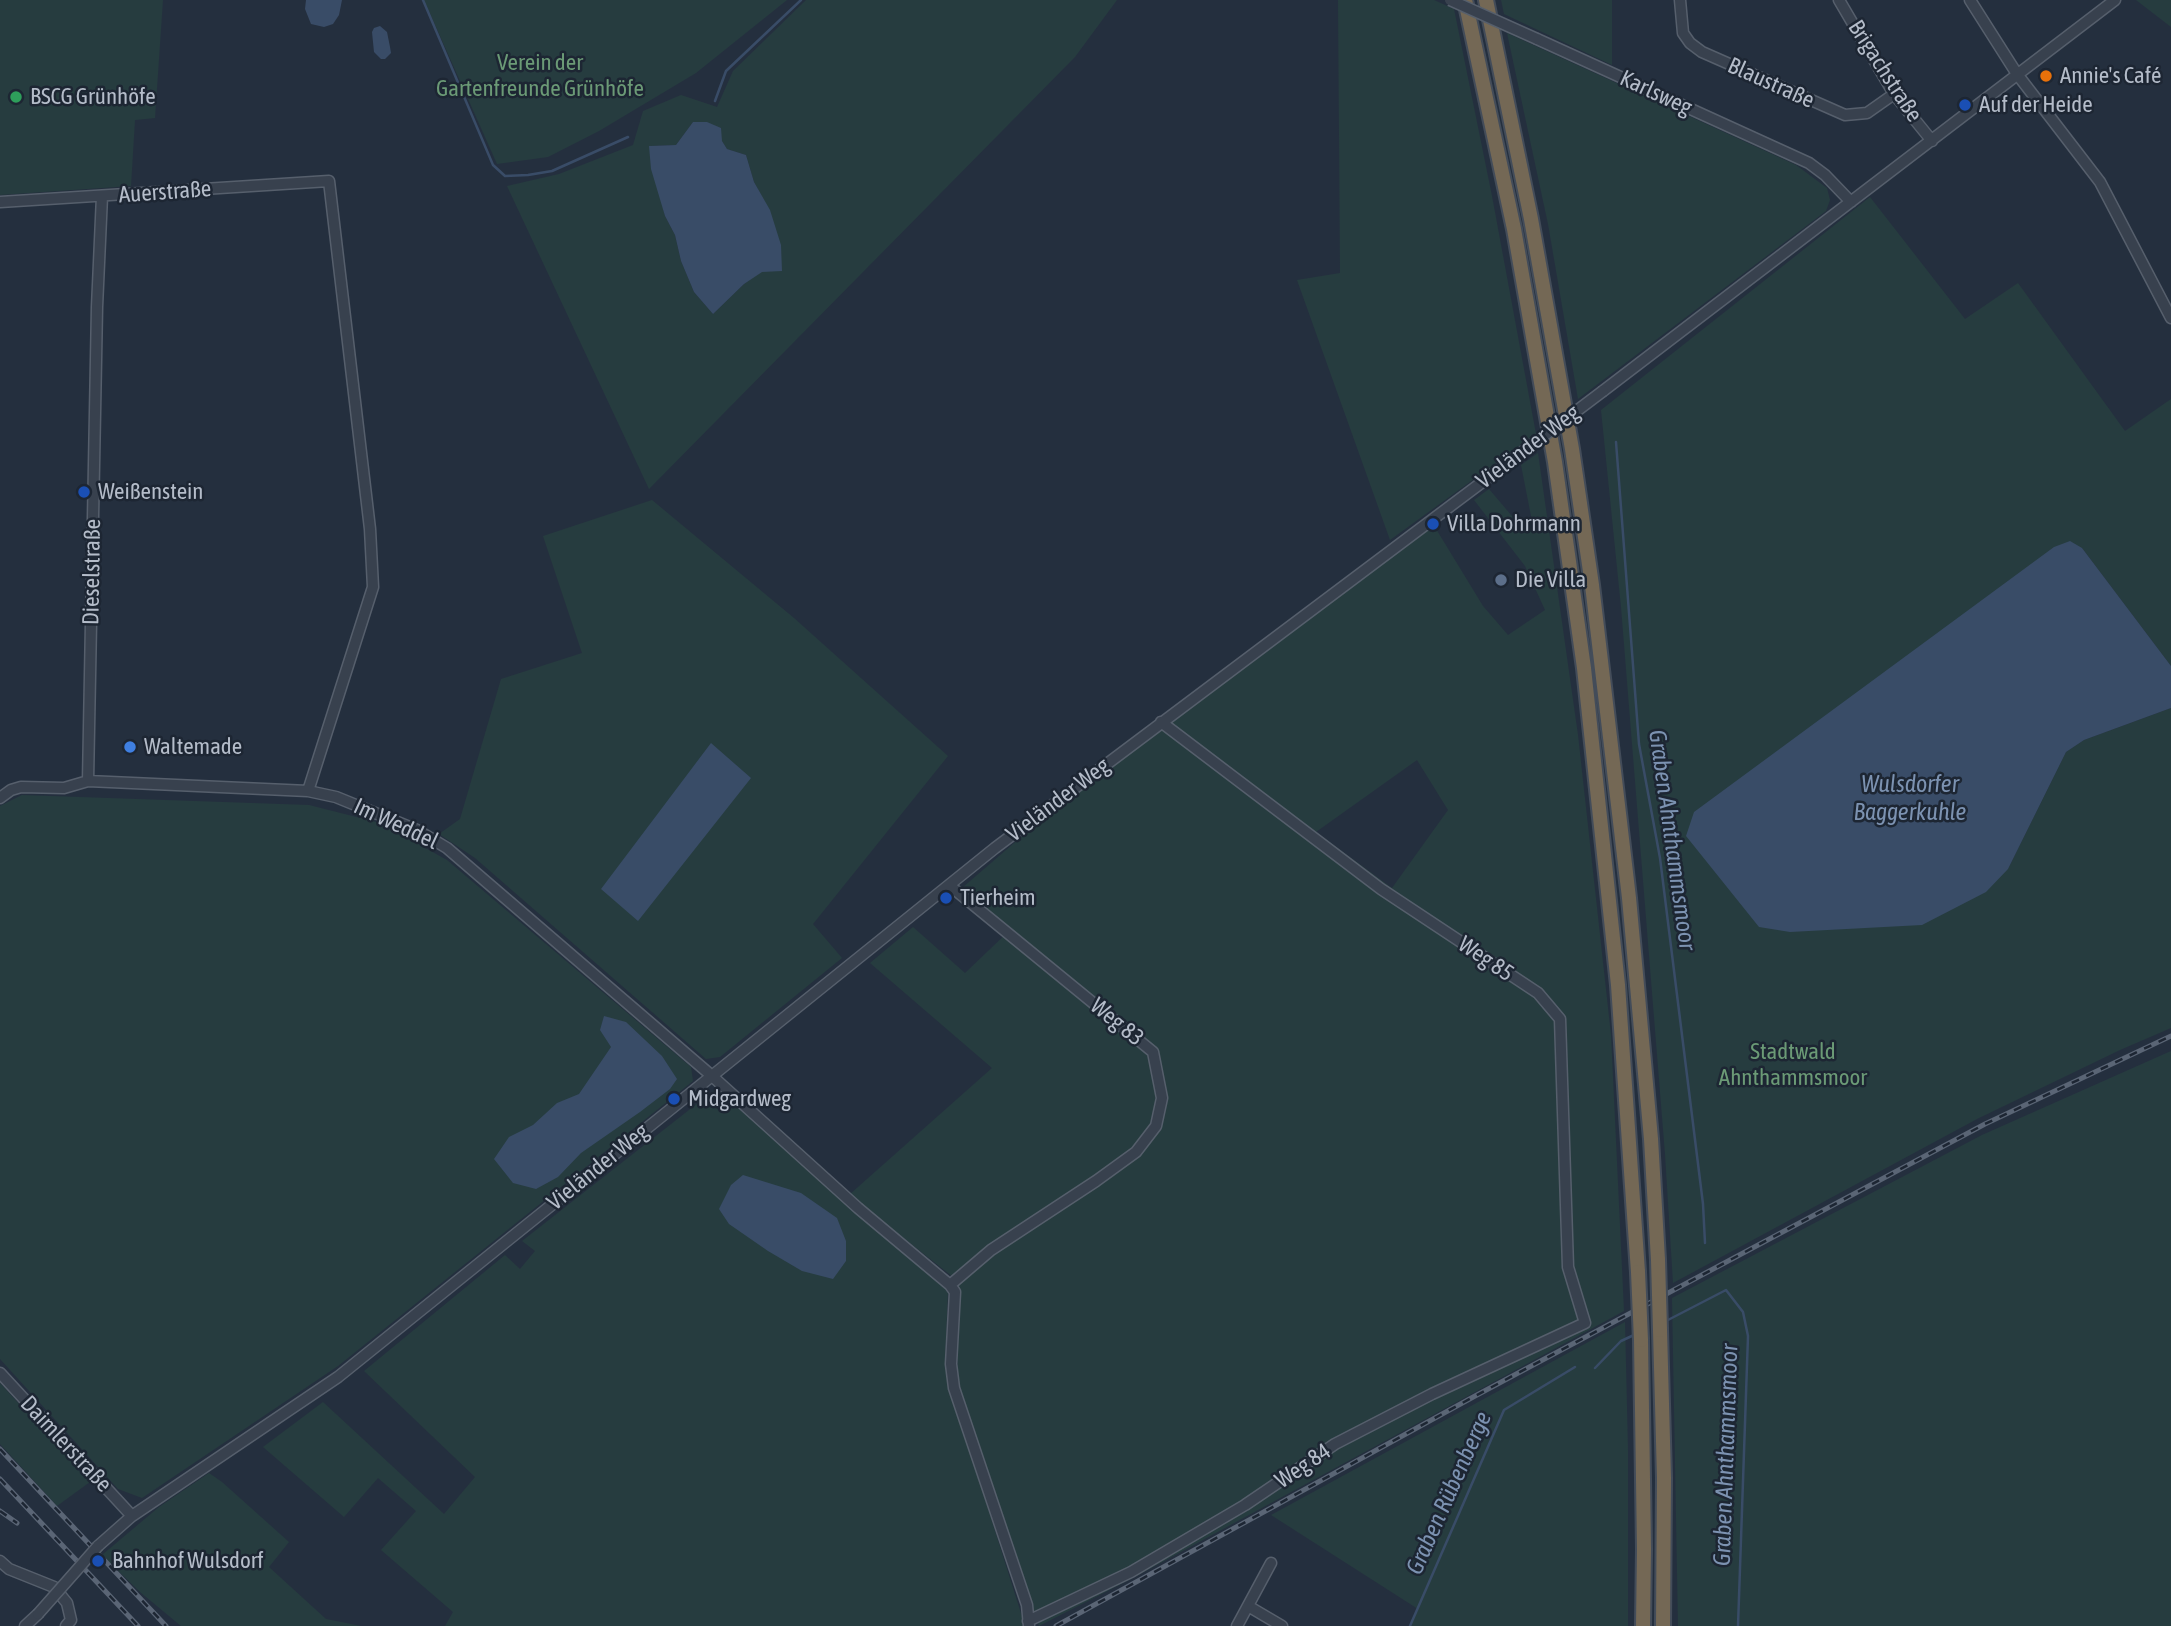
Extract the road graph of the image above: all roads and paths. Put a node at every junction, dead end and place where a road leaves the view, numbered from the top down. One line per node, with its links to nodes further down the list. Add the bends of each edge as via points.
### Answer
1 (1450, 0): 13 (street, Karlsweg, bridge, via 1809,163)
2 (1465, 0): 33 (highway, bridge, via 1521,270 1555,462 1584,668 1618,985 1638,1272)
3 (1486, 0): 34 (highway, bridge, via 1572,449 1625,847 1658,1260)
4 (1680, 0): 9 (street, Blaustraße, via 1683,33 1702,52 1845,115 1867,113)
5 (1839, 0): 9 (street, Brigachstraße)
6 (1970, 0): 8 (street)
7 (2115, 0): 8 (street, Vieländer Weg)
8 (2017, 75): 10 (street, Vieländer Weg); 14 (street, via 2100,182)
9 (1894, 94): 10 (street, Brigachstraße)
10 (1932, 141): 13 (street, Vieländer Weg)
11 (102, 196): 12 (street, Auerstraße); 16 (street, Dieselstraße); 17 (street, Auerstraße, via 330,181 373,587)
12 (0, 202)
13 (1851, 202): 15 (street, Vieländer Weg, bridge)
14 (2171, 318)
15 (1161, 722): 19 (street, Vieländer Weg); 22 (street, Weg 85, via 1381,889 1538,993 1560,1018 1569,1266)
16 (88, 780): 17 (street, Im Weddel); 18 (street, Im Weddel, via 64,788 21,788)
17 (308, 791): 20 (street, Im Weddel, via 336,797 417,830 447,848)
18 (0, 797)
19 (949, 886): 20 (street, Vieländer Weg); 21 (street, Weg 83, via 1153,1052 1162,1098 1156,1126 1136,1152 991,1250)
20 (712, 1076): 21 (street); 24 (street, Vieländer Weg, via 338,1377)
21 (950, 1285): 29 (street, via 955,1292 954,1388 1027,1605)
22 (1585, 1323): 29 (street, Weg 84, via 1335,1444 1131,1572)
23 (0, 1373): 24 (street, Daimlerstraße)
24 (132, 1516): 30 (street, Vieländer Weg, bridge)
25 (0, 1561): 28 (street, via 54,1587 67,1603)
26 (1271, 1563): 27 (street)
27 (1248, 1606): 31 (street); 32 (street)
28 (68, 1623)
29 (1028, 1624)
30 (25, 1626)
31 (1237, 1626)
32 (1282, 1626)
33 (1643, 1626)
34 (1663, 1626)

